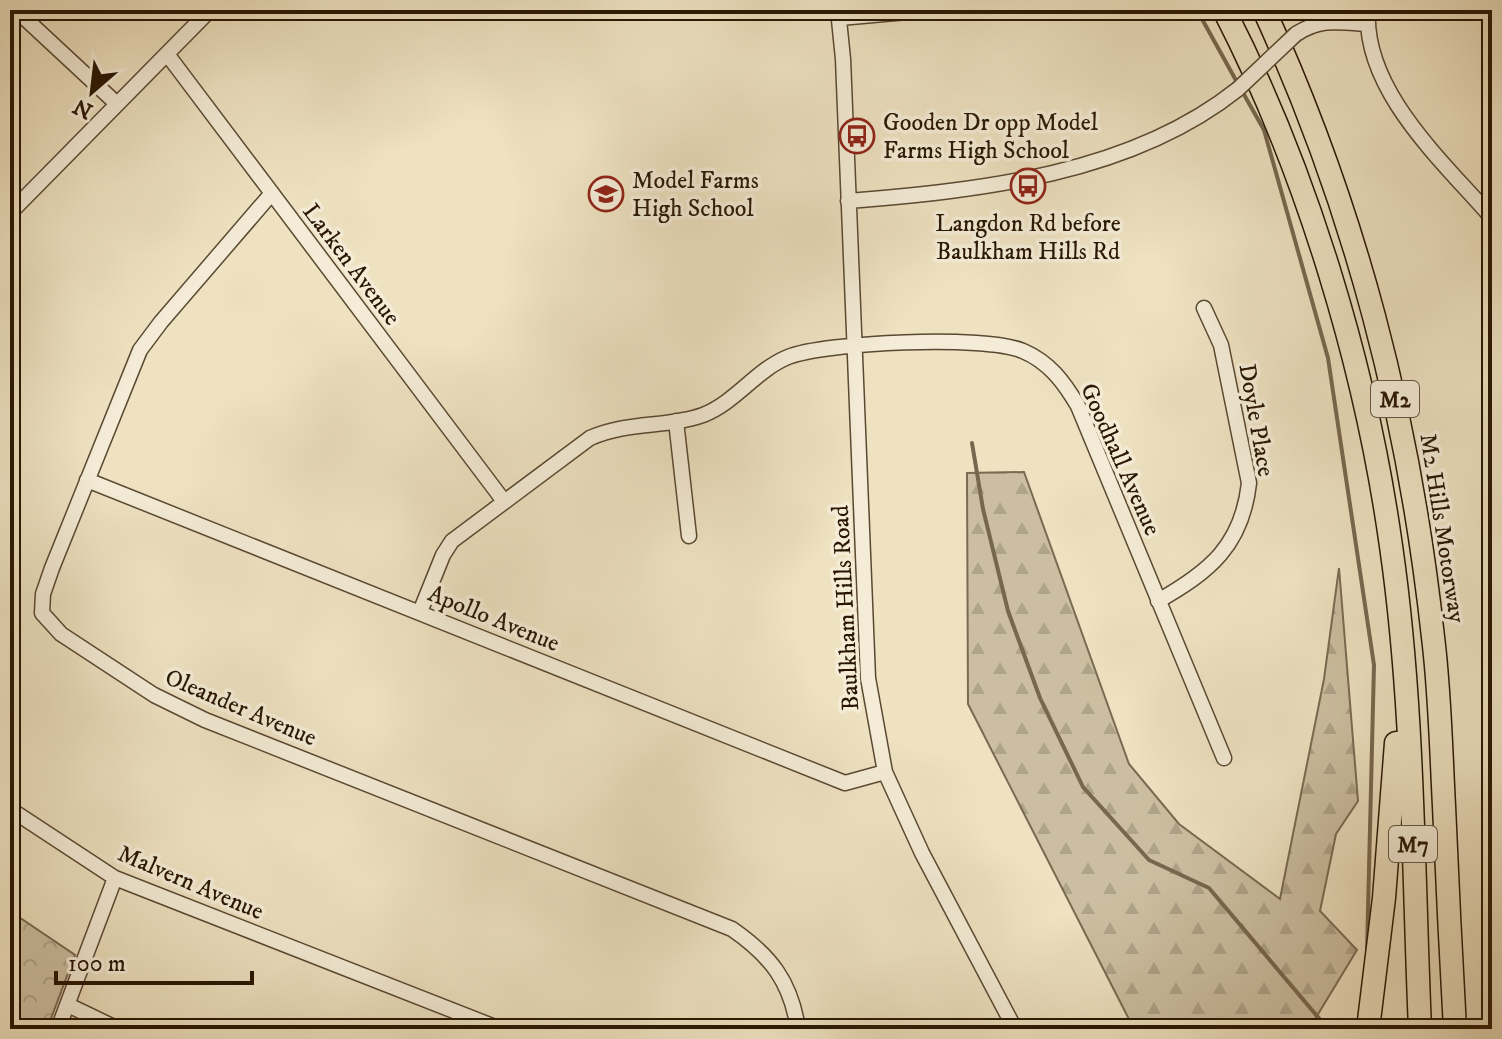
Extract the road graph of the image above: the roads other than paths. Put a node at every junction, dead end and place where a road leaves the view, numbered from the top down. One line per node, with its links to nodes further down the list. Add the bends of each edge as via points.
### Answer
1 (16, 10): 9 (street)
2 (210, 10): 8 (street)
3 (929, 10): 6 (street)
4 (1224, 10): 22 (highway, M2, via 1273,115 1341,317 1383,497)
5 (1264, 10): 35 (highway, M2 Hills Motorway / M2, via 1349,230 1387,361 1412,482 1434,641)
6 (839, 14): 11 (street, Baulkham Hills Road)
7 (1367, 17): 11 (street, bridge, via 1311,24 1238,89 1187,125 1125,152 972,187); 13 (street, via 1374,61 1390,92)
8 (167, 54): 9 (street); 10 (street, Larken Avenue)
9 (117, 104): 12 (street)
10 (272, 193): 17 (street, Oleander Avenue, via 140,350); 18 (street, Larken Avenue)
11 (848, 201): 15 (street, Baulkham Hills Road)
12 (10, 213)
13 (1492, 218)
14 (1204, 308): 20 (street, Doyle Place, via 1221,345 1249,483 1246,505 1229,544 1211,566)
15 (854, 346): 16 (street, Goodhall Avenue, via 783,359 725,404); 20 (street, Goodhall Avenue, via 1003,344 1049,366 1078,406); 24 (street, Baulkham Hills Road, via 868,678)
16 (676, 421): 18 (street, Goodhall Avenue, via 625,426 590,438); 19 (street)
17 (87, 480): 21 (street, Apollo Avenue); 31 (street, Oleander Avenue, via 41,604 48,623 61,634 154,695 205,720 732,929 766,957 790,990)
18 (503, 500): 21 (street, Goodhall Avenue, via 452,541)
19 (689, 536)
20 (1158, 601): 23 (street, Goodhall Avenue)
21 (420, 612): 24 (street, Apollo Avenue, via 845,783)
22 (1402, 658): 33 (highway, M2); 34 (highway, M7)
23 (1224, 758)
24 (885, 772): 32 (street, Baulkham Hills Road)
25 (10, 809): 26 (street, Malvern Avenue)
26 (115, 878): 27 (street); 30 (street, Malvern Avenue)
27 (68, 1005): 28 (street); 29 (street)
28 (58, 1029)
29 (118, 1029)
30 (500, 1029)
31 (798, 1029)
32 (1015, 1029)
33 (1368, 1029)
34 (1420, 1029)
35 (1455, 1029)

